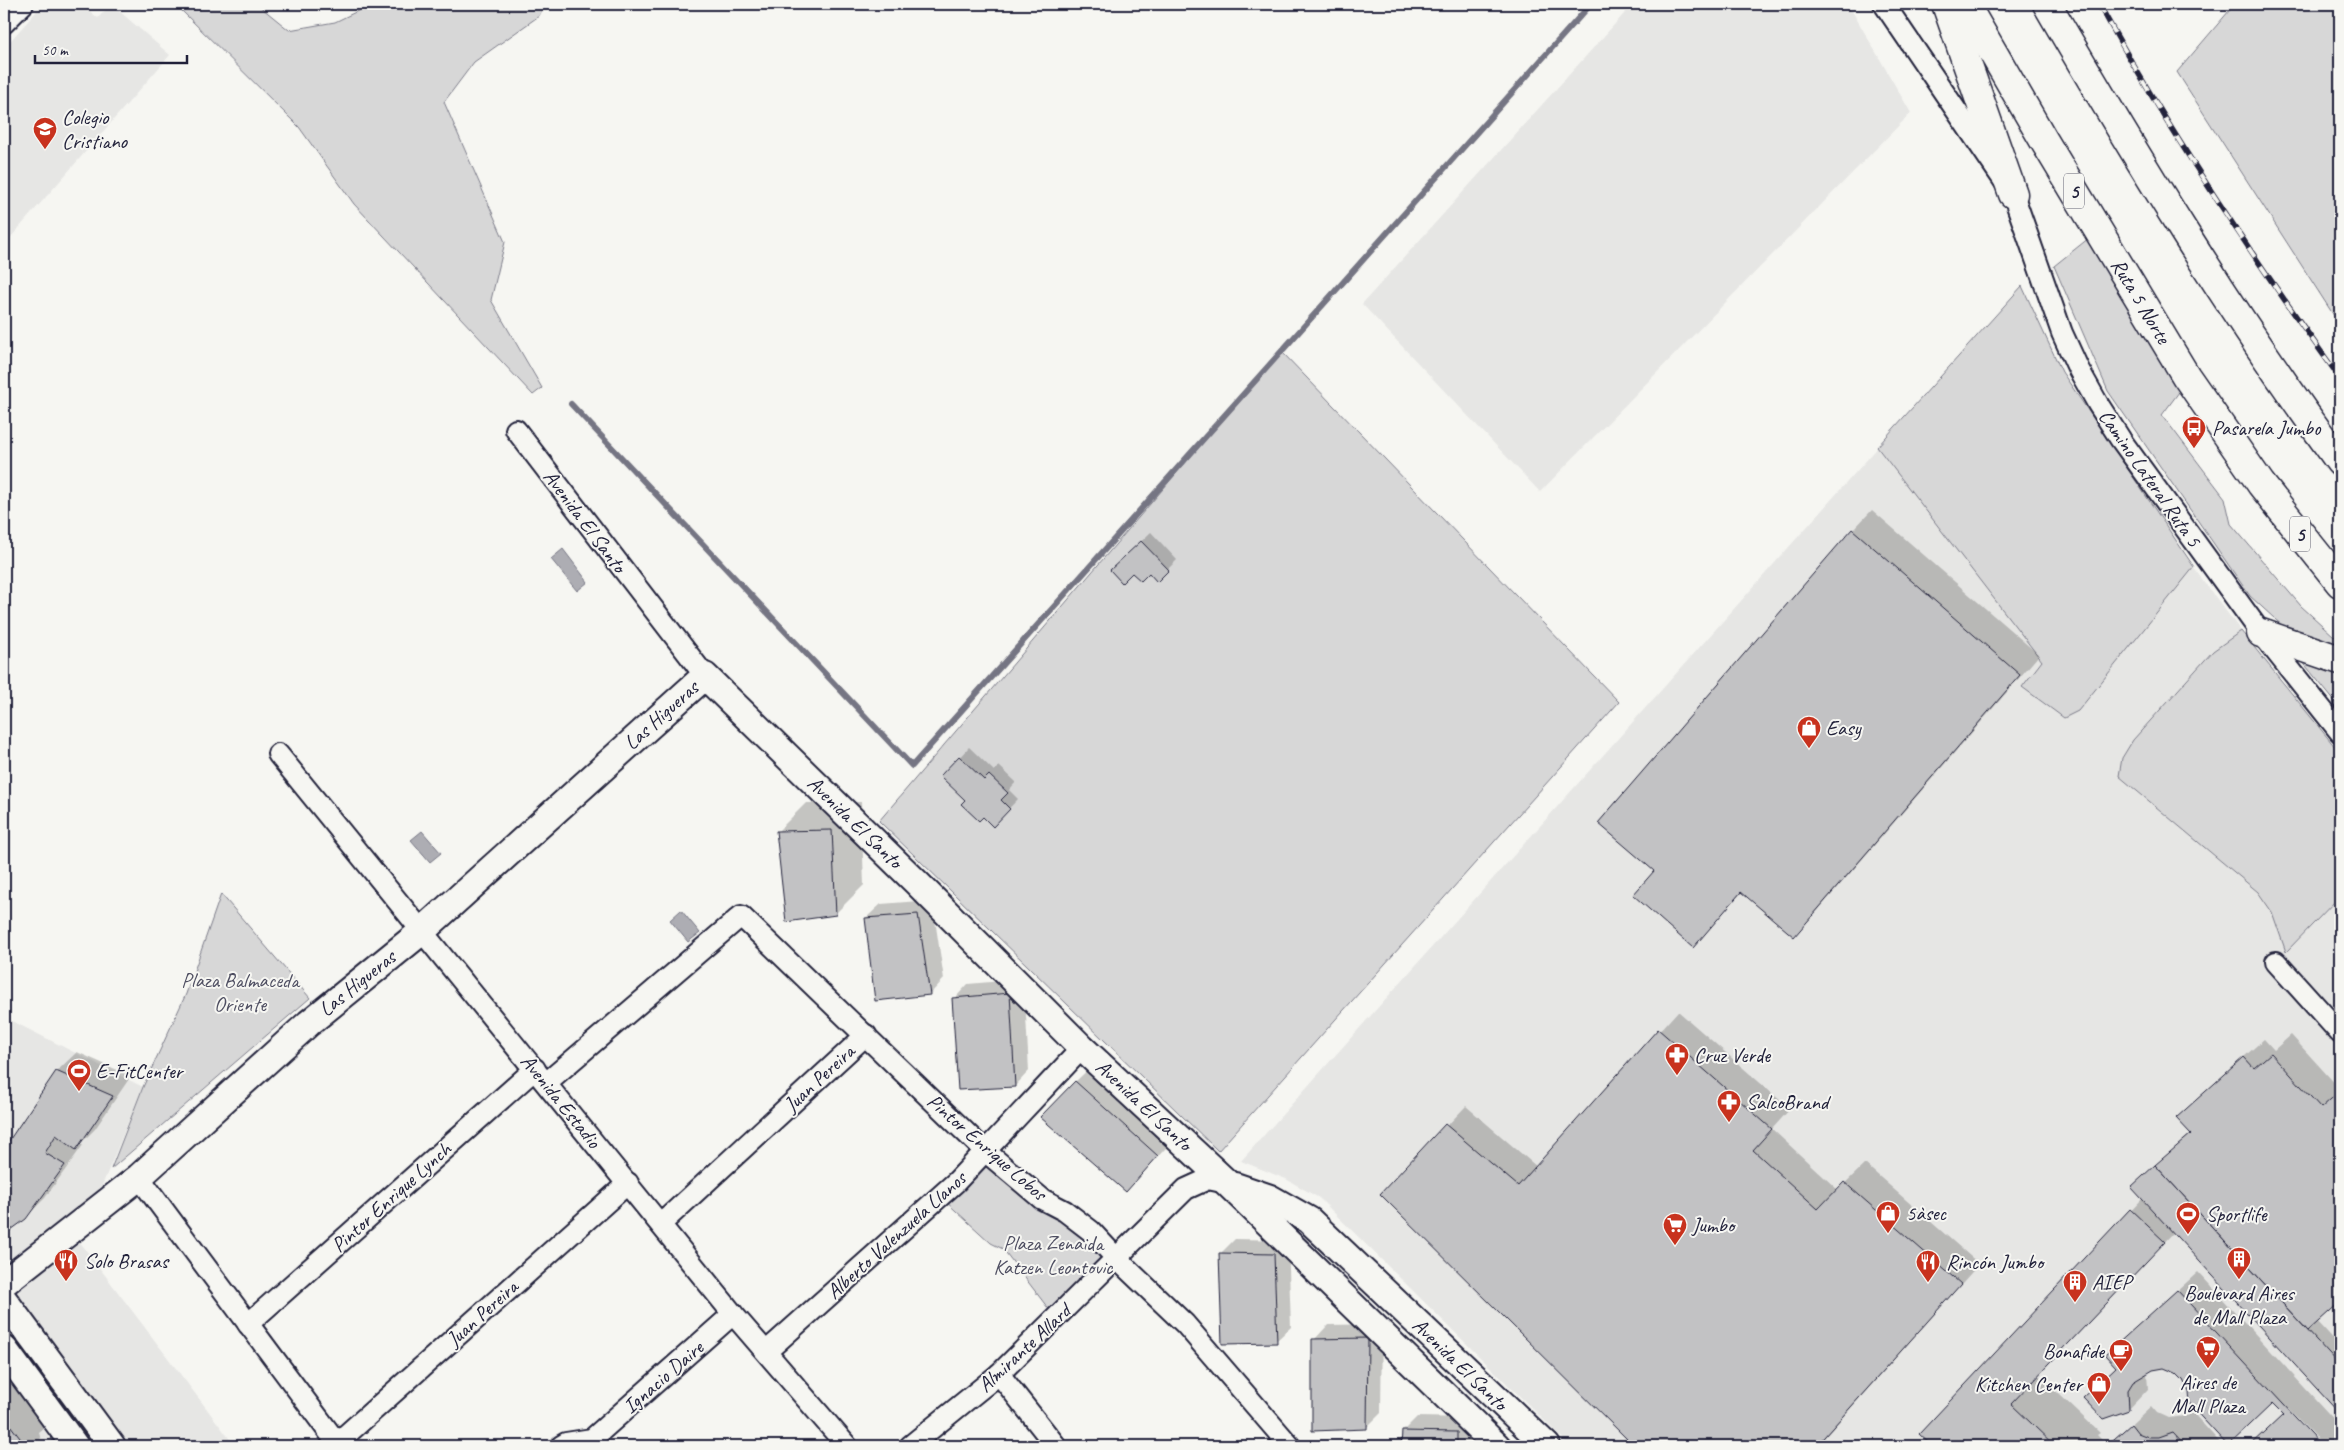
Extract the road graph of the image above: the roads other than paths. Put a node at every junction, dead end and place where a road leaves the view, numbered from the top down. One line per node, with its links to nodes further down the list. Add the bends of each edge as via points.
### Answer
1 (23, 4): 6 (street)
2 (1884, 4): 7 (street, Camino Lateral Ruta 5)
3 (1946, 4): 7 (highway)
4 (1965, 4): 10 (highway, Ruta 5 Norte / 5, via 2186,376 2261,484)
5 (2047, 4): 9 (highway, via 2202,260)
6 (4, 23)
7 (2013, 194): 11 (street, Camino Lateral Ruta 5, via 2062,333 2098,404)
8 (516, 430): 13 (street, Avenida El Santo)
9 (2340, 462)
10 (2340, 583)
11 (2261, 632): 12 (highway); 14 (street, Camino Lateral Ruta 5)
12 (2340, 660)
13 (704, 676): 17 (main road, Las Higueras); 21 (main road, Avenida El Santo)
14 (2340, 732)
15 (278, 754): 17 (street, Avenida Estadio)
16 (741, 916): 20 (street, Pintor Enrique Lobos); 22 (street, Pintor Enrique Lynch)
17 (420, 932): 22 (street, Avenida Estadio); 24 (main road, Las Higueras, via 309,1023)
18 (2276, 962): 19 (street)
19 (2340, 1033)
20 (866, 1035): 23 (street, Pintor Enrique Lobos); 27 (street, Juan Pereira)
21 (1082, 1048): 23 (street, Alberto Valenzuela Llanos); 26 (main road, Avenida El Santo)
22 (540, 1076): 25 (street, Avenida Estadio); 32 (street, Pintor Enrique Lynch)
23 (985, 1151): 28 (street, Pintor Enrique Lobos, via 1042,1199 1065,1211 1091,1231); 34 (street, Alberto Valenzuela Llanos, via 956,1182)
24 (138, 1177): 29 (main road, Las Higueras); 32 (street, Juan Pereira)
25 (628, 1182): 27 (street, Avenida Estadio); 37 (street, Juan Pereira)
26 (1227, 1183): 28 (street, Almirante Allard, via 1208,1179 1186,1189); 45 (main road, Avenida El Santo); 46 (main road, Avenida El Santo, via 1270,1198 1309,1220)
27 (662, 1224): 31 (street, Avenida Estadio)
28 (1117, 1259): 35 (street, Almirante Allard); 44 (street, Pintor Enrique Lobos, via 1185,1324)
29 (4, 1283)
30 (4, 1300): 39 (main road)
31 (734, 1314): 34 (street, Avenida Estadio); 36 (street, Ignacio Daire)
32 (248, 1324): 37 (street, Juan Pereira)
33 (4, 1349): 38 (main road)
34 (767, 1351): 41 (street, Avenida Estadio)
35 (1000, 1374): 42 (street, Almirante Allard); 43 (street)
36 (590, 1443): 40 (street, Ignacio Daire)
37 (335, 1445)
38 (75, 1446)
39 (112, 1446)
40 (561, 1446)
41 (847, 1446)
42 (910, 1446)
43 (1056, 1446)
44 (1290, 1446)
45 (1497, 1446)
46 (1547, 1446)

